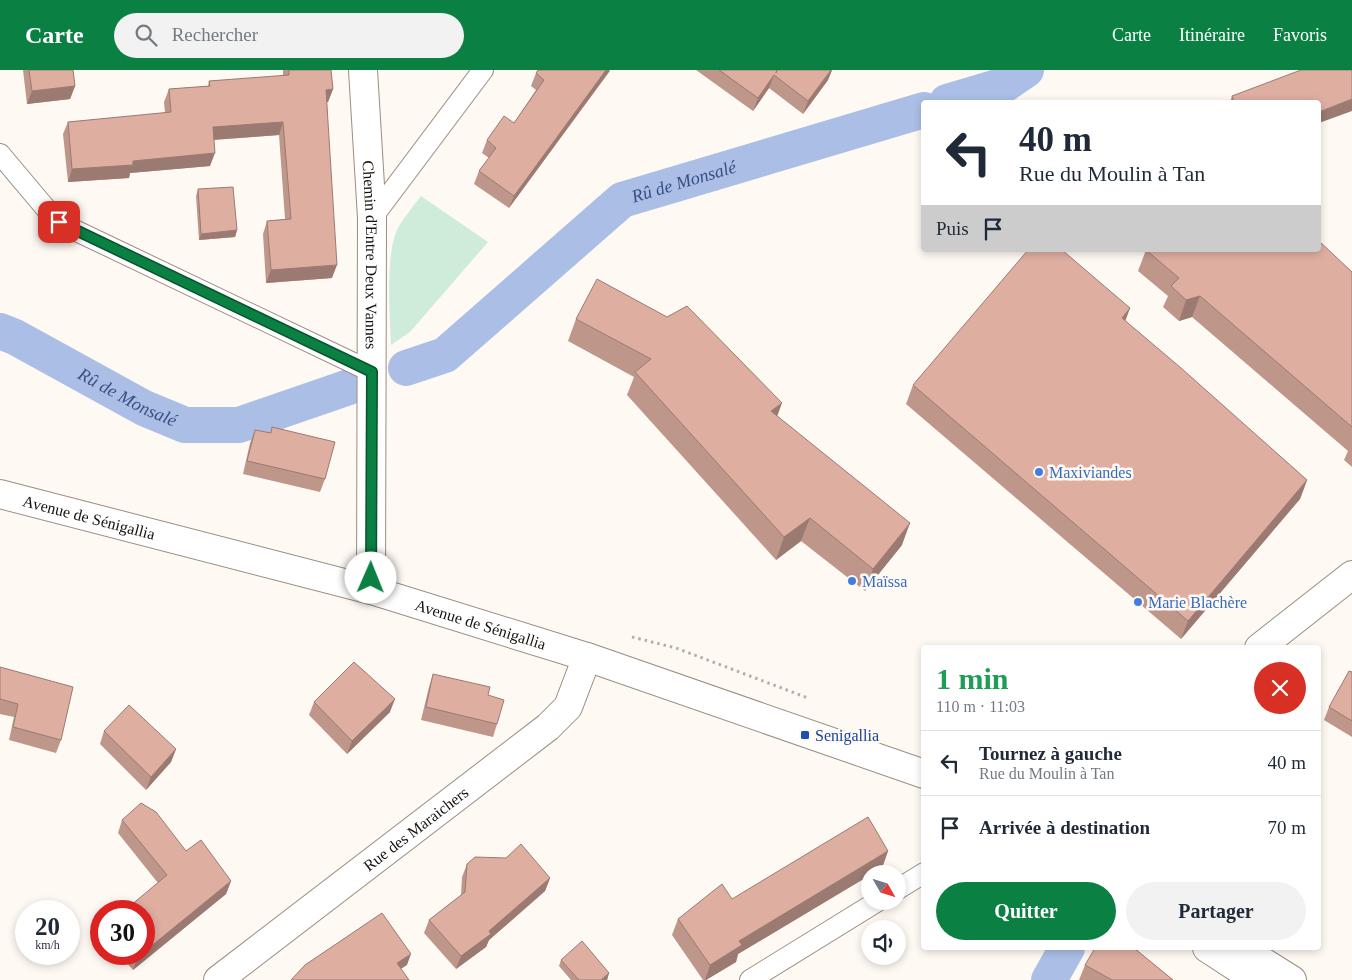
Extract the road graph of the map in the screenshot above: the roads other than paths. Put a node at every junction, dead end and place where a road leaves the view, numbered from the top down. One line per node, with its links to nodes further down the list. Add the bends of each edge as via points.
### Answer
1 (363, 70): 4 (street, Chemin d'Entre Deux Vannes)
2 (483, 70): 4 (lane)
3 (0, 154): 5 (lane, via 53,217 64,225)
4 (372, 218): 5 (street, Chemin d'Entre Deux Vannes)
5 (372, 372): 8 (street, Chemin d'Entre Deux Vannes)
6 (0, 494): 8 (street, Avenue de Sénigallia)
7 (1352, 575): 9 (street)
8 (371, 590): 10 (street, Avenue de Sénigallia)
9 (1263, 645)
10 (587, 657): 11 (street, Avenue de Sénigallia); 17 (street, Rue des Maraichers, via 568,707 548,727)
11 (921, 773)
12 (921, 875): 13 (lane)
13 (906, 884)
14 (863, 910): 18 (lane)
15 (1210, 950): 19 (street)
16 (1244, 950): 20 (street)
17 (218, 980)
18 (750, 980)
19 (1256, 980)
20 (1292, 980)

